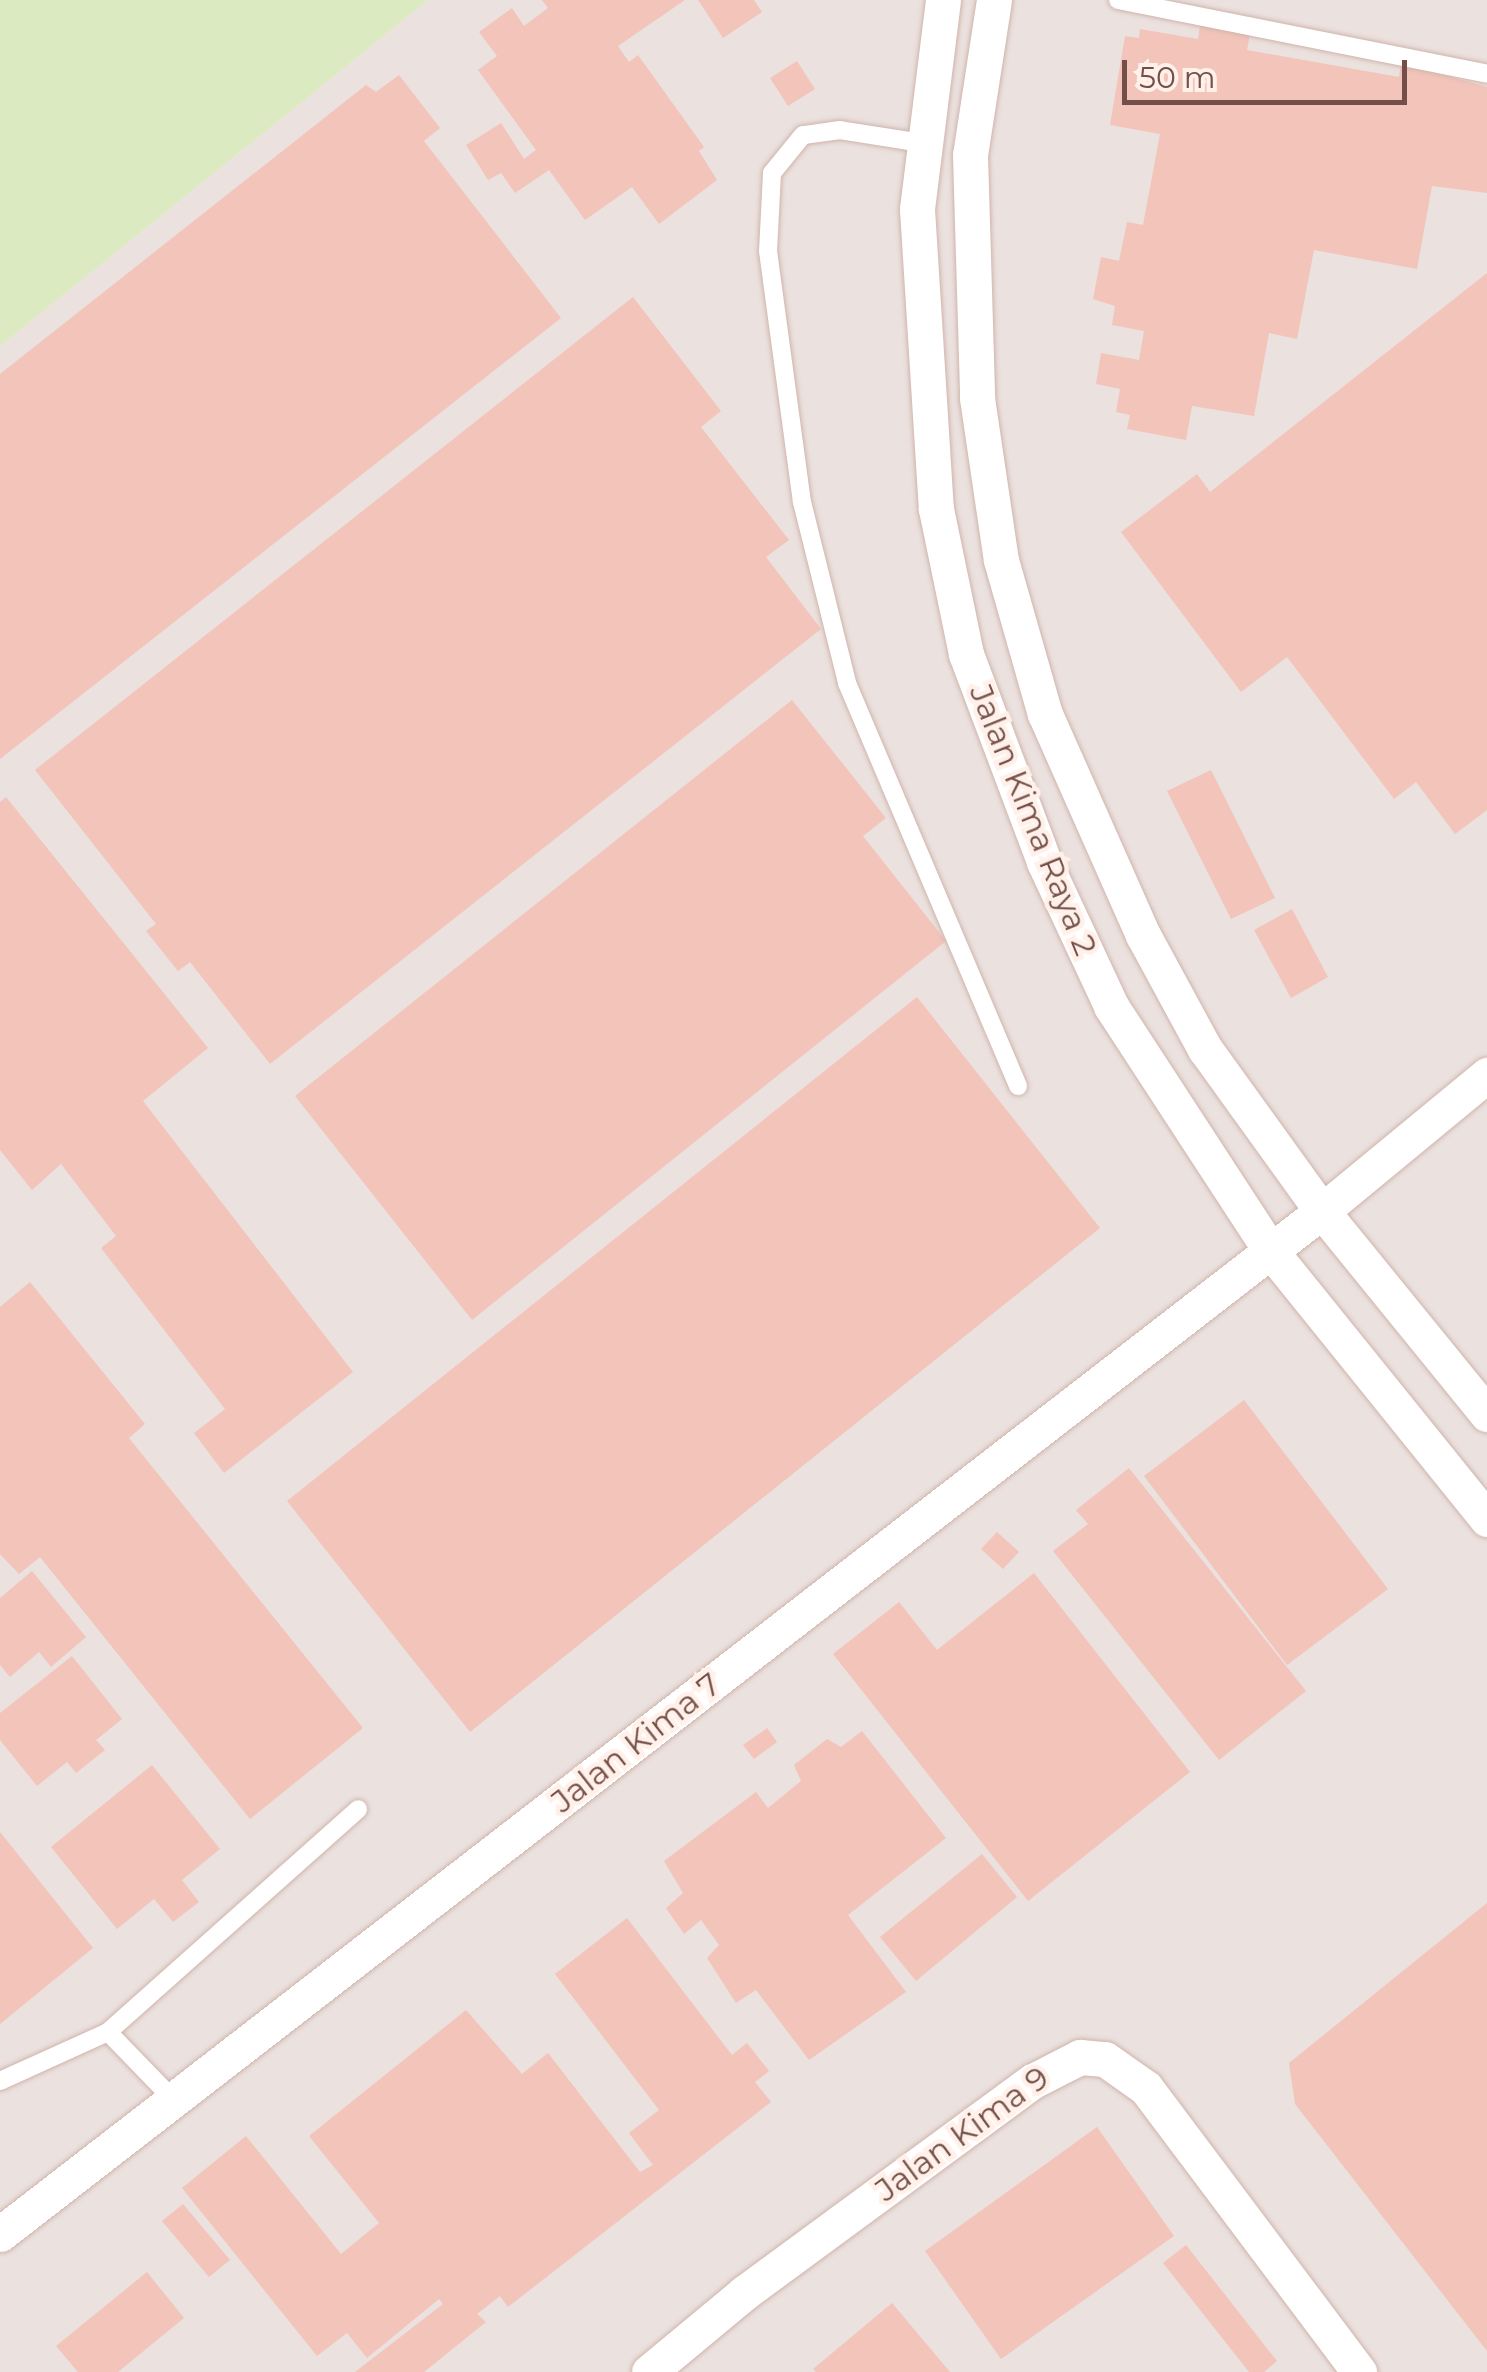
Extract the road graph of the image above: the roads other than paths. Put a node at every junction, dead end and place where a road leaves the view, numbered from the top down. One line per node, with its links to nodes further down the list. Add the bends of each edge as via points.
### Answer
1 (943, 0): 5 (street, Jalan Kima Raya 2)
2 (994, 0): 8 (street, Jalan Kima Raya 2, via 969,206 977,398 1001,560 1045,714 1142,935 1204,1049)
3 (1118, 0): 4 (lane)
4 (1487, 74)
5 (922, 142): 7 (lane, via 840,130 803,135 772,173 768,251 802,502 847,684); 9 (street, Jalan Kima Raya 2, via 917,209 936,508 966,654 1044,862 1111,1006)
6 (1487, 1075): 8 (street, Jalan Kima 7)
7 (1018, 1086)
8 (1322, 1211): 9 (street, Jalan Kima 7); 10 (street, Jalan Kima Raya 2)
9 (1270, 1250): 11 (street, Jalan Kima Raya 2); 15 (street, Jalan Kima 7)
10 (1487, 1414)
11 (1487, 1519)
12 (358, 1809): 13 (lane)
13 (108, 2032): 14 (lane); 15 (lane)
14 (0, 2081)
15 (174, 2100): 16 (street, Jalan Kima 7)
16 (0, 2234)
17 (650, 2372): 18 (street, Jalan Kima 9, via 744,2293 985,2116 1056,2066 1080,2057 1105,2059 1146,2088)
18 (1359, 2372)

